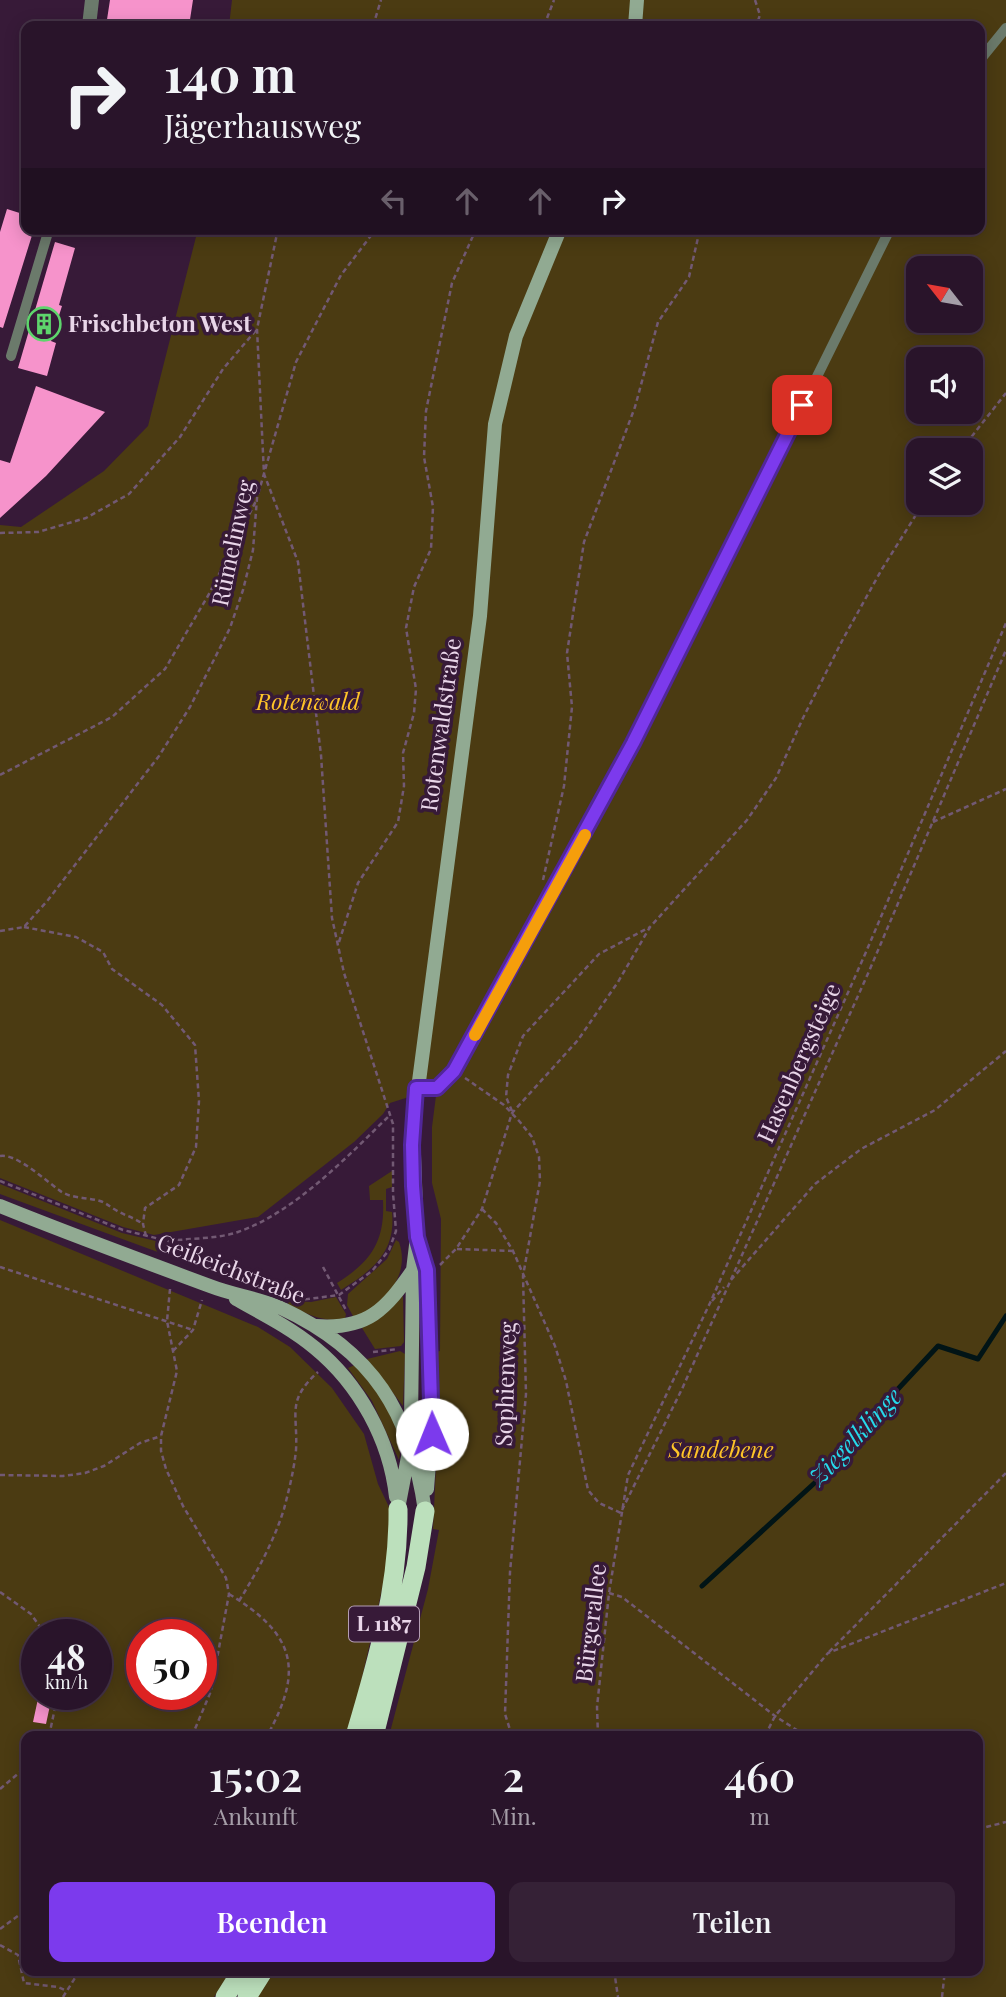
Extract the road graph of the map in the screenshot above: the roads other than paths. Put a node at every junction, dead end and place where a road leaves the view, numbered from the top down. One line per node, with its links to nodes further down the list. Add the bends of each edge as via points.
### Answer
1 (92, 0): 3 (street)
2 (637, 0): 4 (main road)
3 (90, 21)
4 (635, 21)
5 (1006, 28): 6 (lane)
6 (985, 54)
7 (47, 235): 10 (lane)
8 (558, 235): 11 (main road, Rotenwaldstraße, via 516,336 495,424 480,616)
9 (887, 235): 11 (lane, via 584,836 454,1071 437,1088)
10 (11, 356)
11 (416, 1088): 13 (main road, Rotenwaldstraße, via 412,1145)
12 (0, 1206): 15 (main road, Geißeichstraße / L 1187)
13 (417, 1237): 14 (main road, Rotenwaldstraße); 19 (main road, Rotenwaldstraße, via 427,1270 430,1341 432,1434)
14 (413, 1270): 16 (main road, via 379,1312 353,1324); 17 (main road, Rotenwaldstraße)
15 (223, 1291): 16 (main road, Geißeichstraße / L 1187, via 273,1305); 18 (main road, Rotenwaldstraße / L 1187, via 301,1338 347,1381 383,1442)
16 (314, 1325): 17 (main road, Geißeichstraße / L 1187, via 369,1371)
17 (411, 1441): 18 (main road, Rotenwaldstraße); 19 (main road, Geißeichstraße / L 1187)
18 (398, 1509): 20 (highway, Rotenwaldstraße / L 1187, via 397,1568)
19 (425, 1511): 21 (highway, Rotenwaldstraße / L 1187)
20 (356, 1731)
21 (375, 1731)
22 (238, 1976): 24 (highway)
23 (260, 1976): 25 (highway)
24 (225, 1997)
25 (247, 1997)

